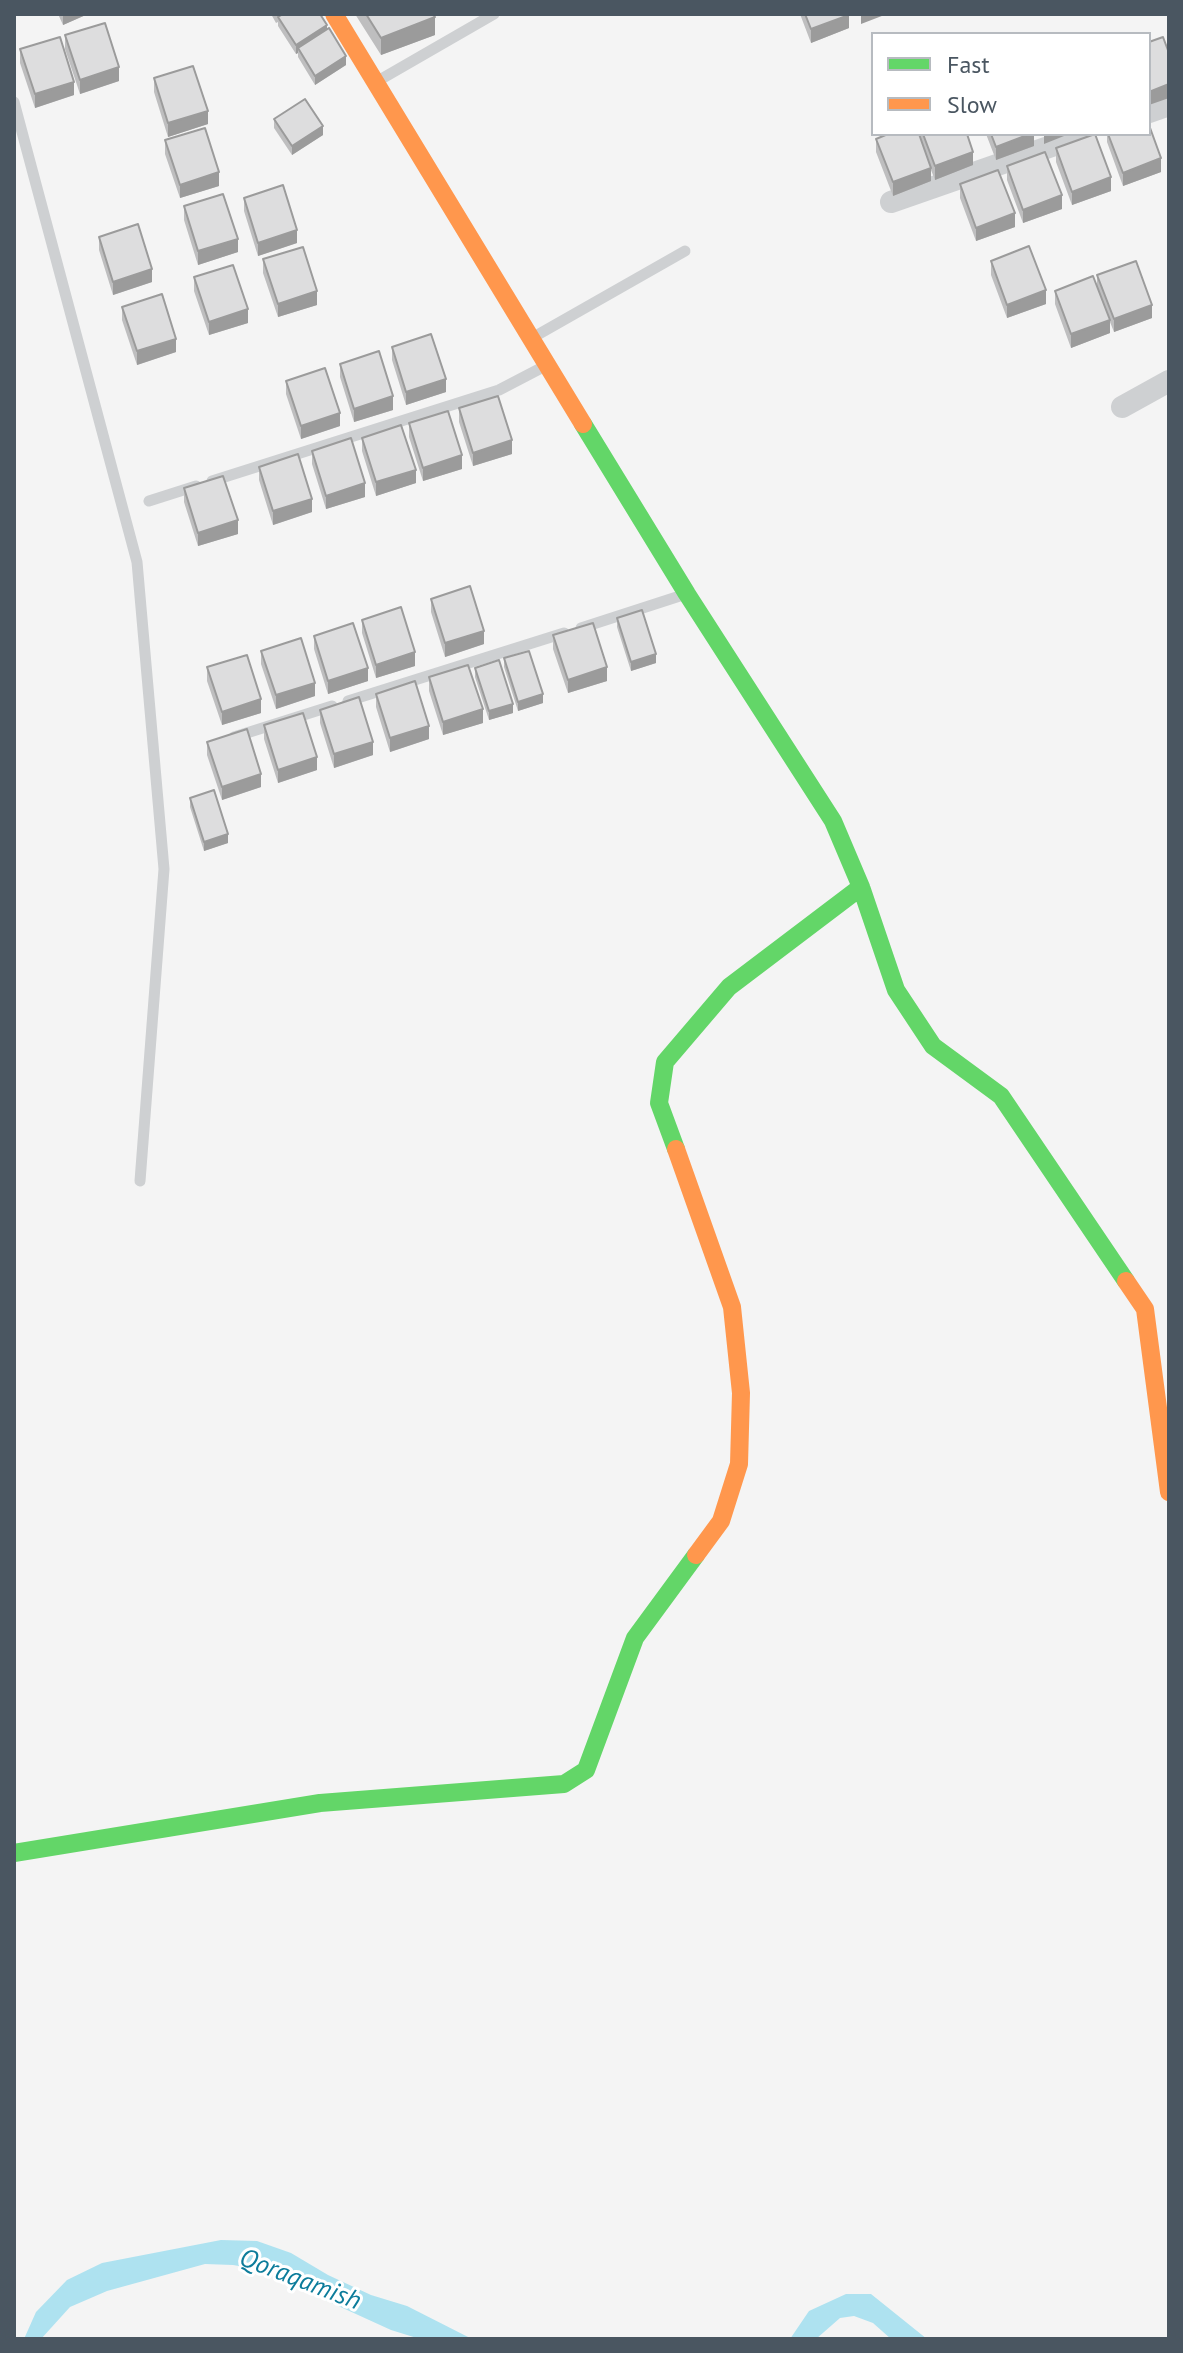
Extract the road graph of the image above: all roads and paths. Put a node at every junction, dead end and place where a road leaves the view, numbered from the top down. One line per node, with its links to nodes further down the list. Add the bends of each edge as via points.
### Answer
1 (334, 14): 3 (street)
2 (494, 14): 3 (lane)
3 (376, 83): 8 (street)
4 (14, 102): 16 (lane, via 137,562 164,869)
5 (1080, 136): 6 (street)
6 (891, 202)
7 (685, 251): 8 (lane)
8 (531, 338): 9 (street)
9 (547, 365): 12 (lane, via 499,390); 13 (street)
10 (1169, 381): 11 (street)
11 (1122, 407)
12 (149, 501)
13 (687, 594): 14 (lane); 15 (street, via 833,821)
14 (225, 740)
15 (861, 887): 17 (street, via 896,990 933,1046 1001,1096 1145,1309); 18 (street, via 729,987 665,1062 659,1103 732,1307 741,1393 739,1464 721,1521 635,1638 586,1770 564,1784 320,1803)
16 (140, 1181)
17 (1169, 1492)
18 (14, 1853)

